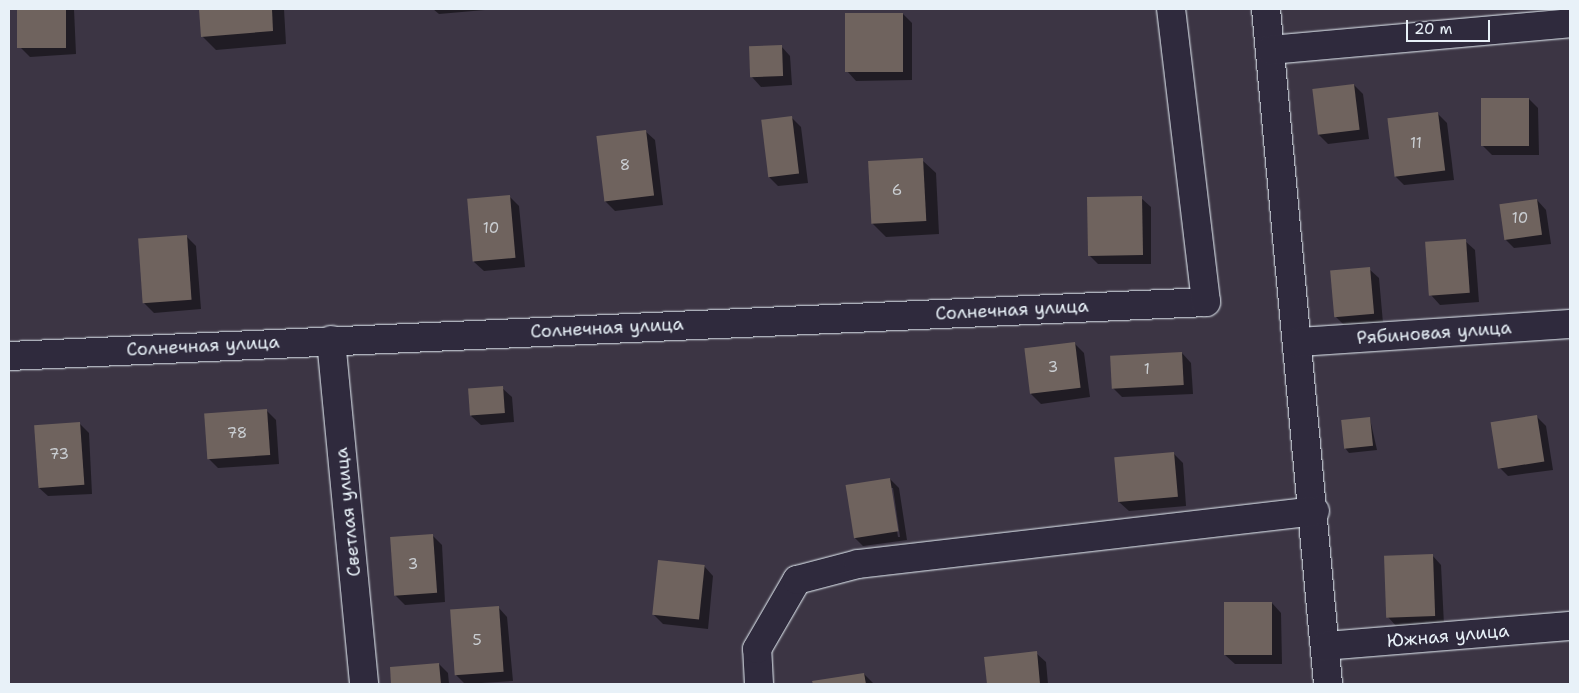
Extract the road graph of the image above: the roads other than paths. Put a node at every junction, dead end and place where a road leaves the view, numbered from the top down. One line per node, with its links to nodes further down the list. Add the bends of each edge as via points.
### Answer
1 (1172, 9): 6 (street, Солнечная улица, via 1206,302)
2 (1266, 9): 4 (street)
3 (1570, 23): 4 (street)
4 (1270, 50): 7 (street)
5 (1570, 324): 7 (street, Рябиновая улица)
6 (331, 340): 8 (street, Солнечная улица); 12 (street, Светлая улица)
7 (1298, 342): 9 (street)
8 (9, 356)
9 (1315, 511): 11 (street); 13 (street, via 858,564 797,580 757,649)
10 (1570, 626): 11 (street, Южная улица)
11 (1325, 646): 14 (street)
12 (364, 684)
13 (759, 684)
14 (1328, 684)

